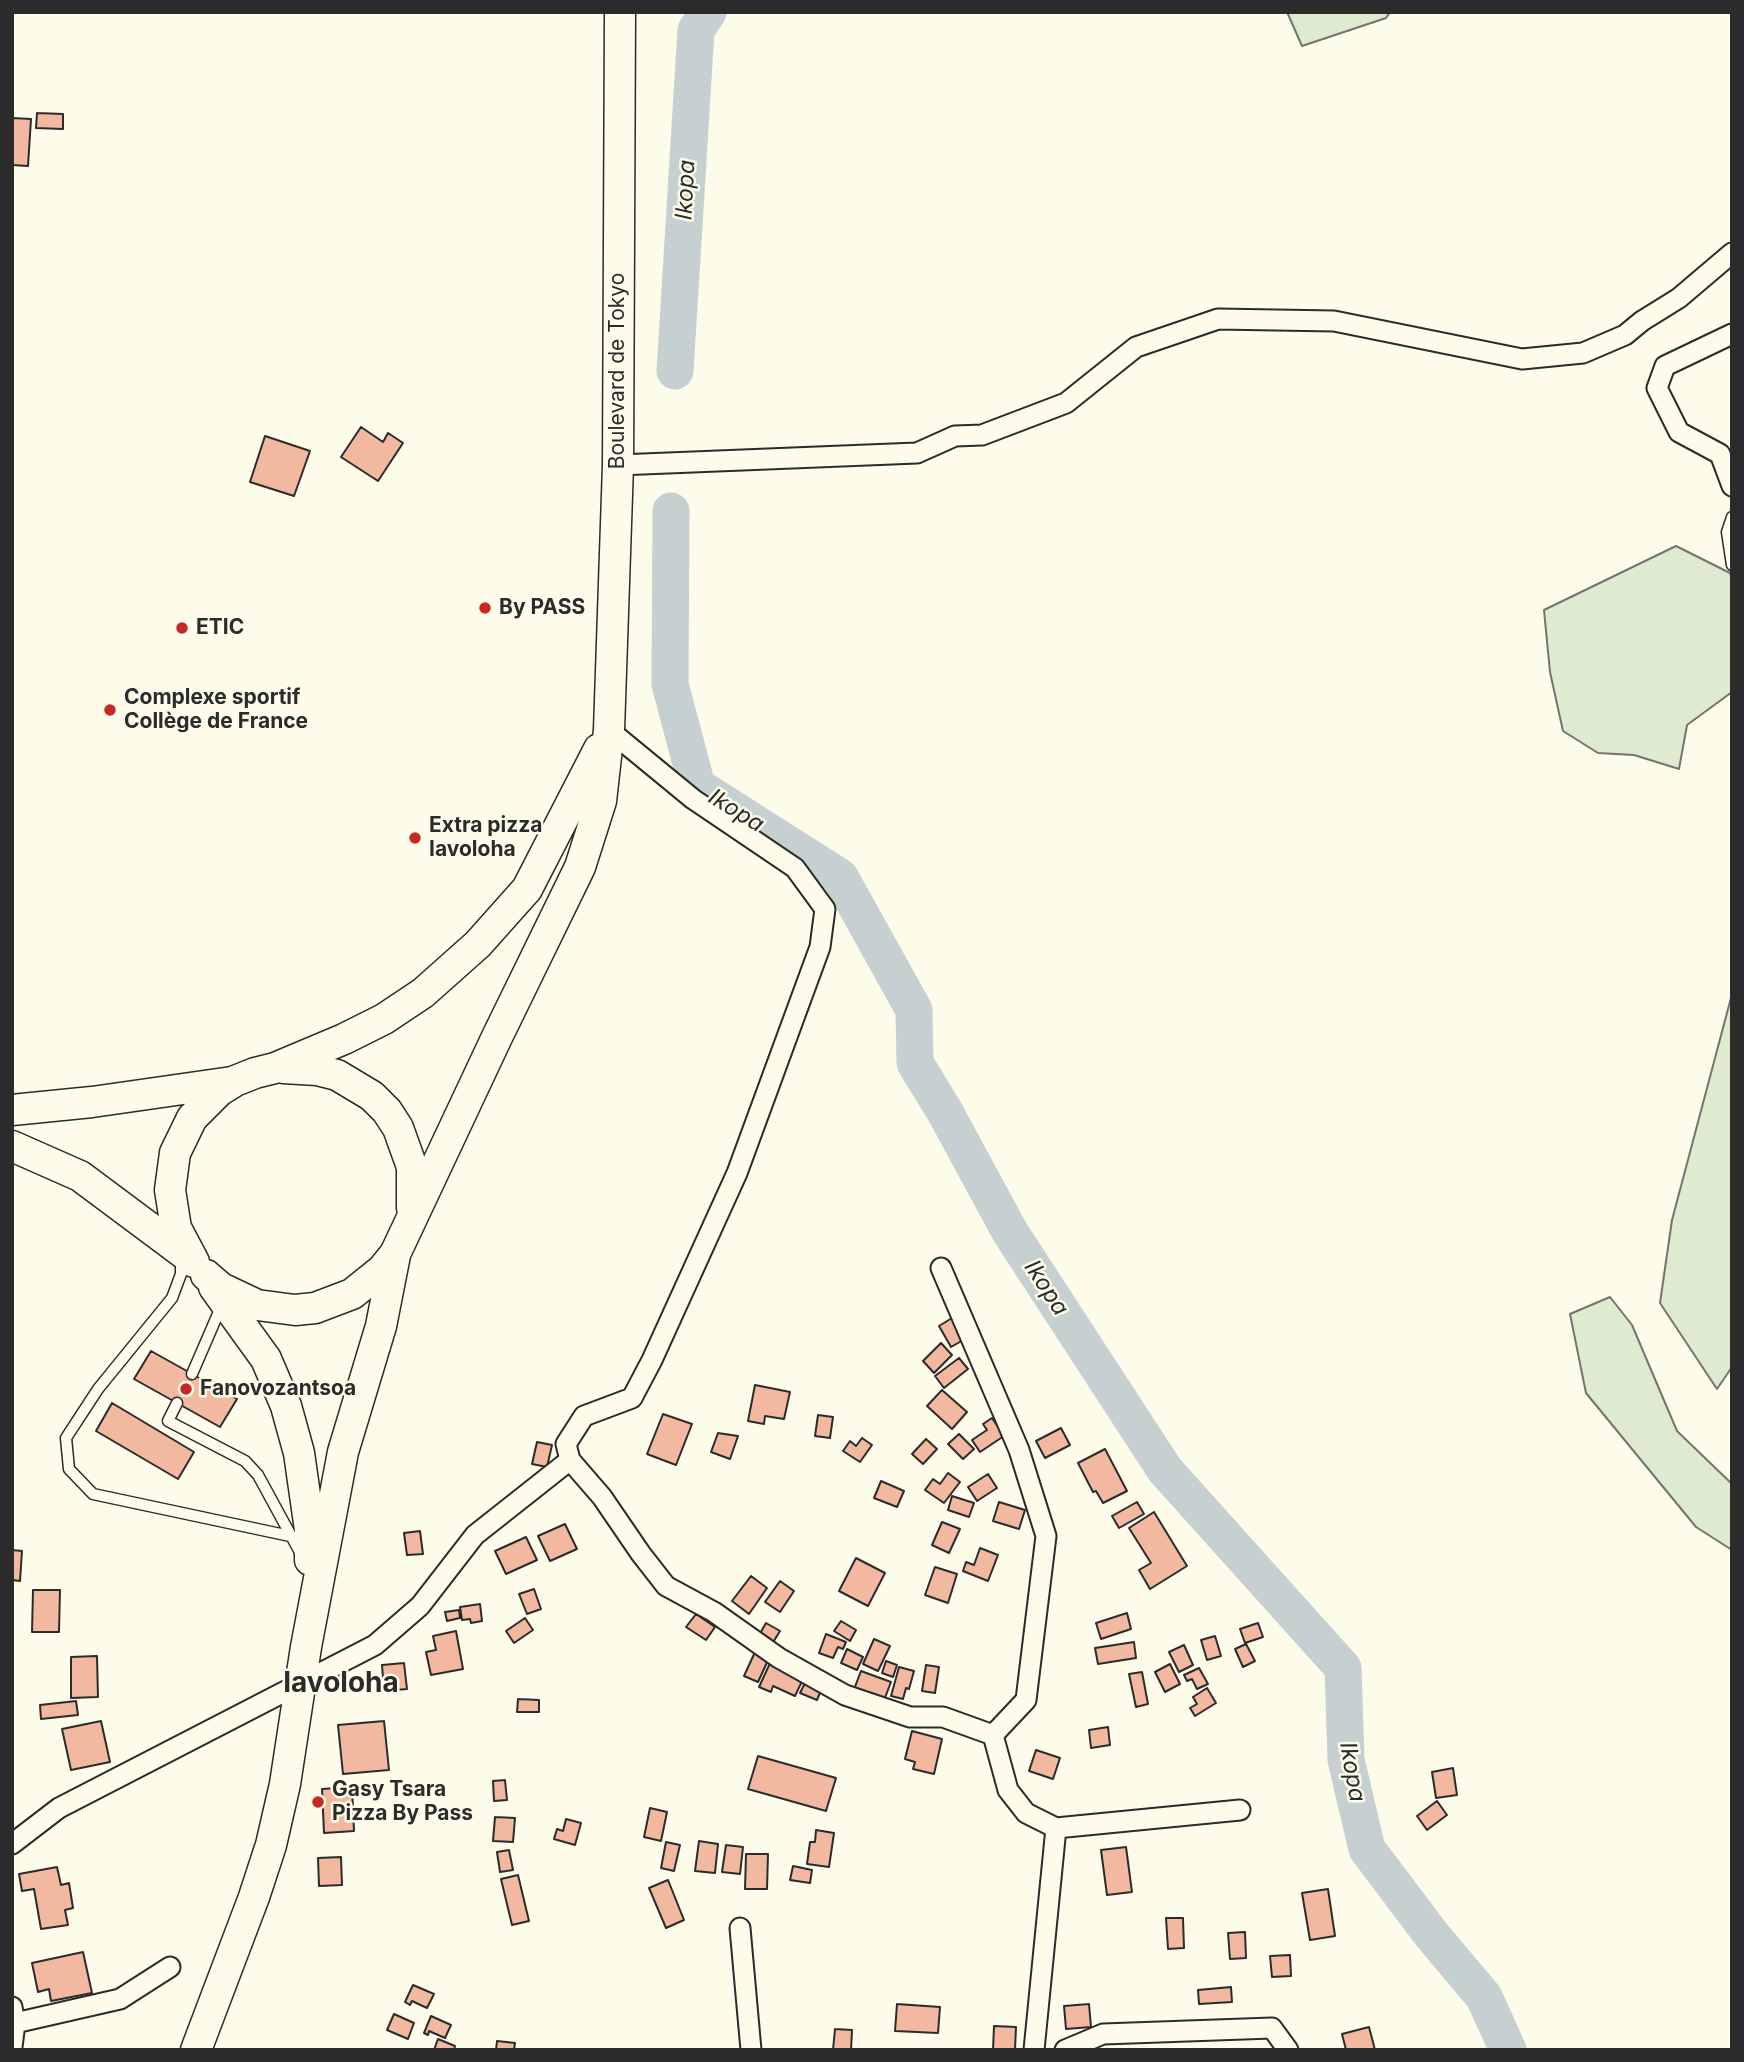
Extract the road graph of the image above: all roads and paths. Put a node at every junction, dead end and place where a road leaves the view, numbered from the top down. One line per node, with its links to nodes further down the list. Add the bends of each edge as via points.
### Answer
1 (620, 12): 4 (main road, Boulevard de Tokyo)
2 (1732, 253): 4 (street, via 1625,335 1583,353 1522,359 1334,321 1218,319 1136,347 1066,403 982,435 956,436 917,453)
3 (1732, 334): 5 (street, via 1665,366 1657,388 1679,432 1720,454)
4 (618, 465): 8 (main road, Boulevard de Tokyo)
5 (1732, 485)
6 (1732, 517): 7 (lane, via 1727,532)
7 (1732, 565)
8 (609, 730): 9 (main road, via 527,889 478,944 423,993 384,1019); 13 (main road, Boulevard de Tokyo, via 601,801 580,867); 19 (street, via 693,799 795,868 825,909 820,947 737,1173 658,1347 632,1398 584,1416 566,1444)
9 (275, 1068): 10 (main road); 13 (main road, via 317,1069 337,1075 387,1111 412,1167 412,1208)
10 (235, 1081): 11 (main road); 14 (main road, via 192,1118 173,1162 171,1209)
11 (12, 1110)
12 (12, 1146): 14 (main road, via 80,1176)
13 (401, 1241): 14 (main road, via 368,1283 315,1308 257,1305 221,1288); 22 (main road, via 343,1452)
14 (194, 1262): 16 (main road); 20 (lane, via 66,1438 69,1469 93,1494)
15 (941, 1268): 24 (street, via 1020,1450 1046,1536 1026,1700)
16 (224, 1300): 17 (lane); 21 (main road, via 266,1359 286,1406 299,1454 310,1530)
17 (192, 1374)
18 (177, 1403): 20 (lane, via 168,1421 245,1461 258,1475)
19 (570, 1460): 23 (street, via 475,1535 420,1606 375,1645); 24 (street, via 666,1586 845,1695 910,1717 943,1717)
20 (290, 1536): 21 (lane)
21 (309, 1568): 22 (main road)
22 (306, 1647): 23 (main road)
23 (303, 1681): 27 (street, via 59,1808); 32 (main road, via 271,1845)
24 (993, 1735): 26 (street, via 1008,1790 1026,1813)
25 (1240, 1810): 26 (street)
26 (1056, 1828): 34 (street)
27 (12, 1844)
28 (740, 1928): 33 (street)
29 (170, 1967): 30 (street, via 120,1999)
30 (14, 2015): 31 (street)
31 (12, 2047)
32 (196, 2050)
33 (751, 2050)
34 (1034, 2050)
35 (1065, 2050): 36 (street, via 1103,2034 1272,2028)
36 (1288, 2050)

